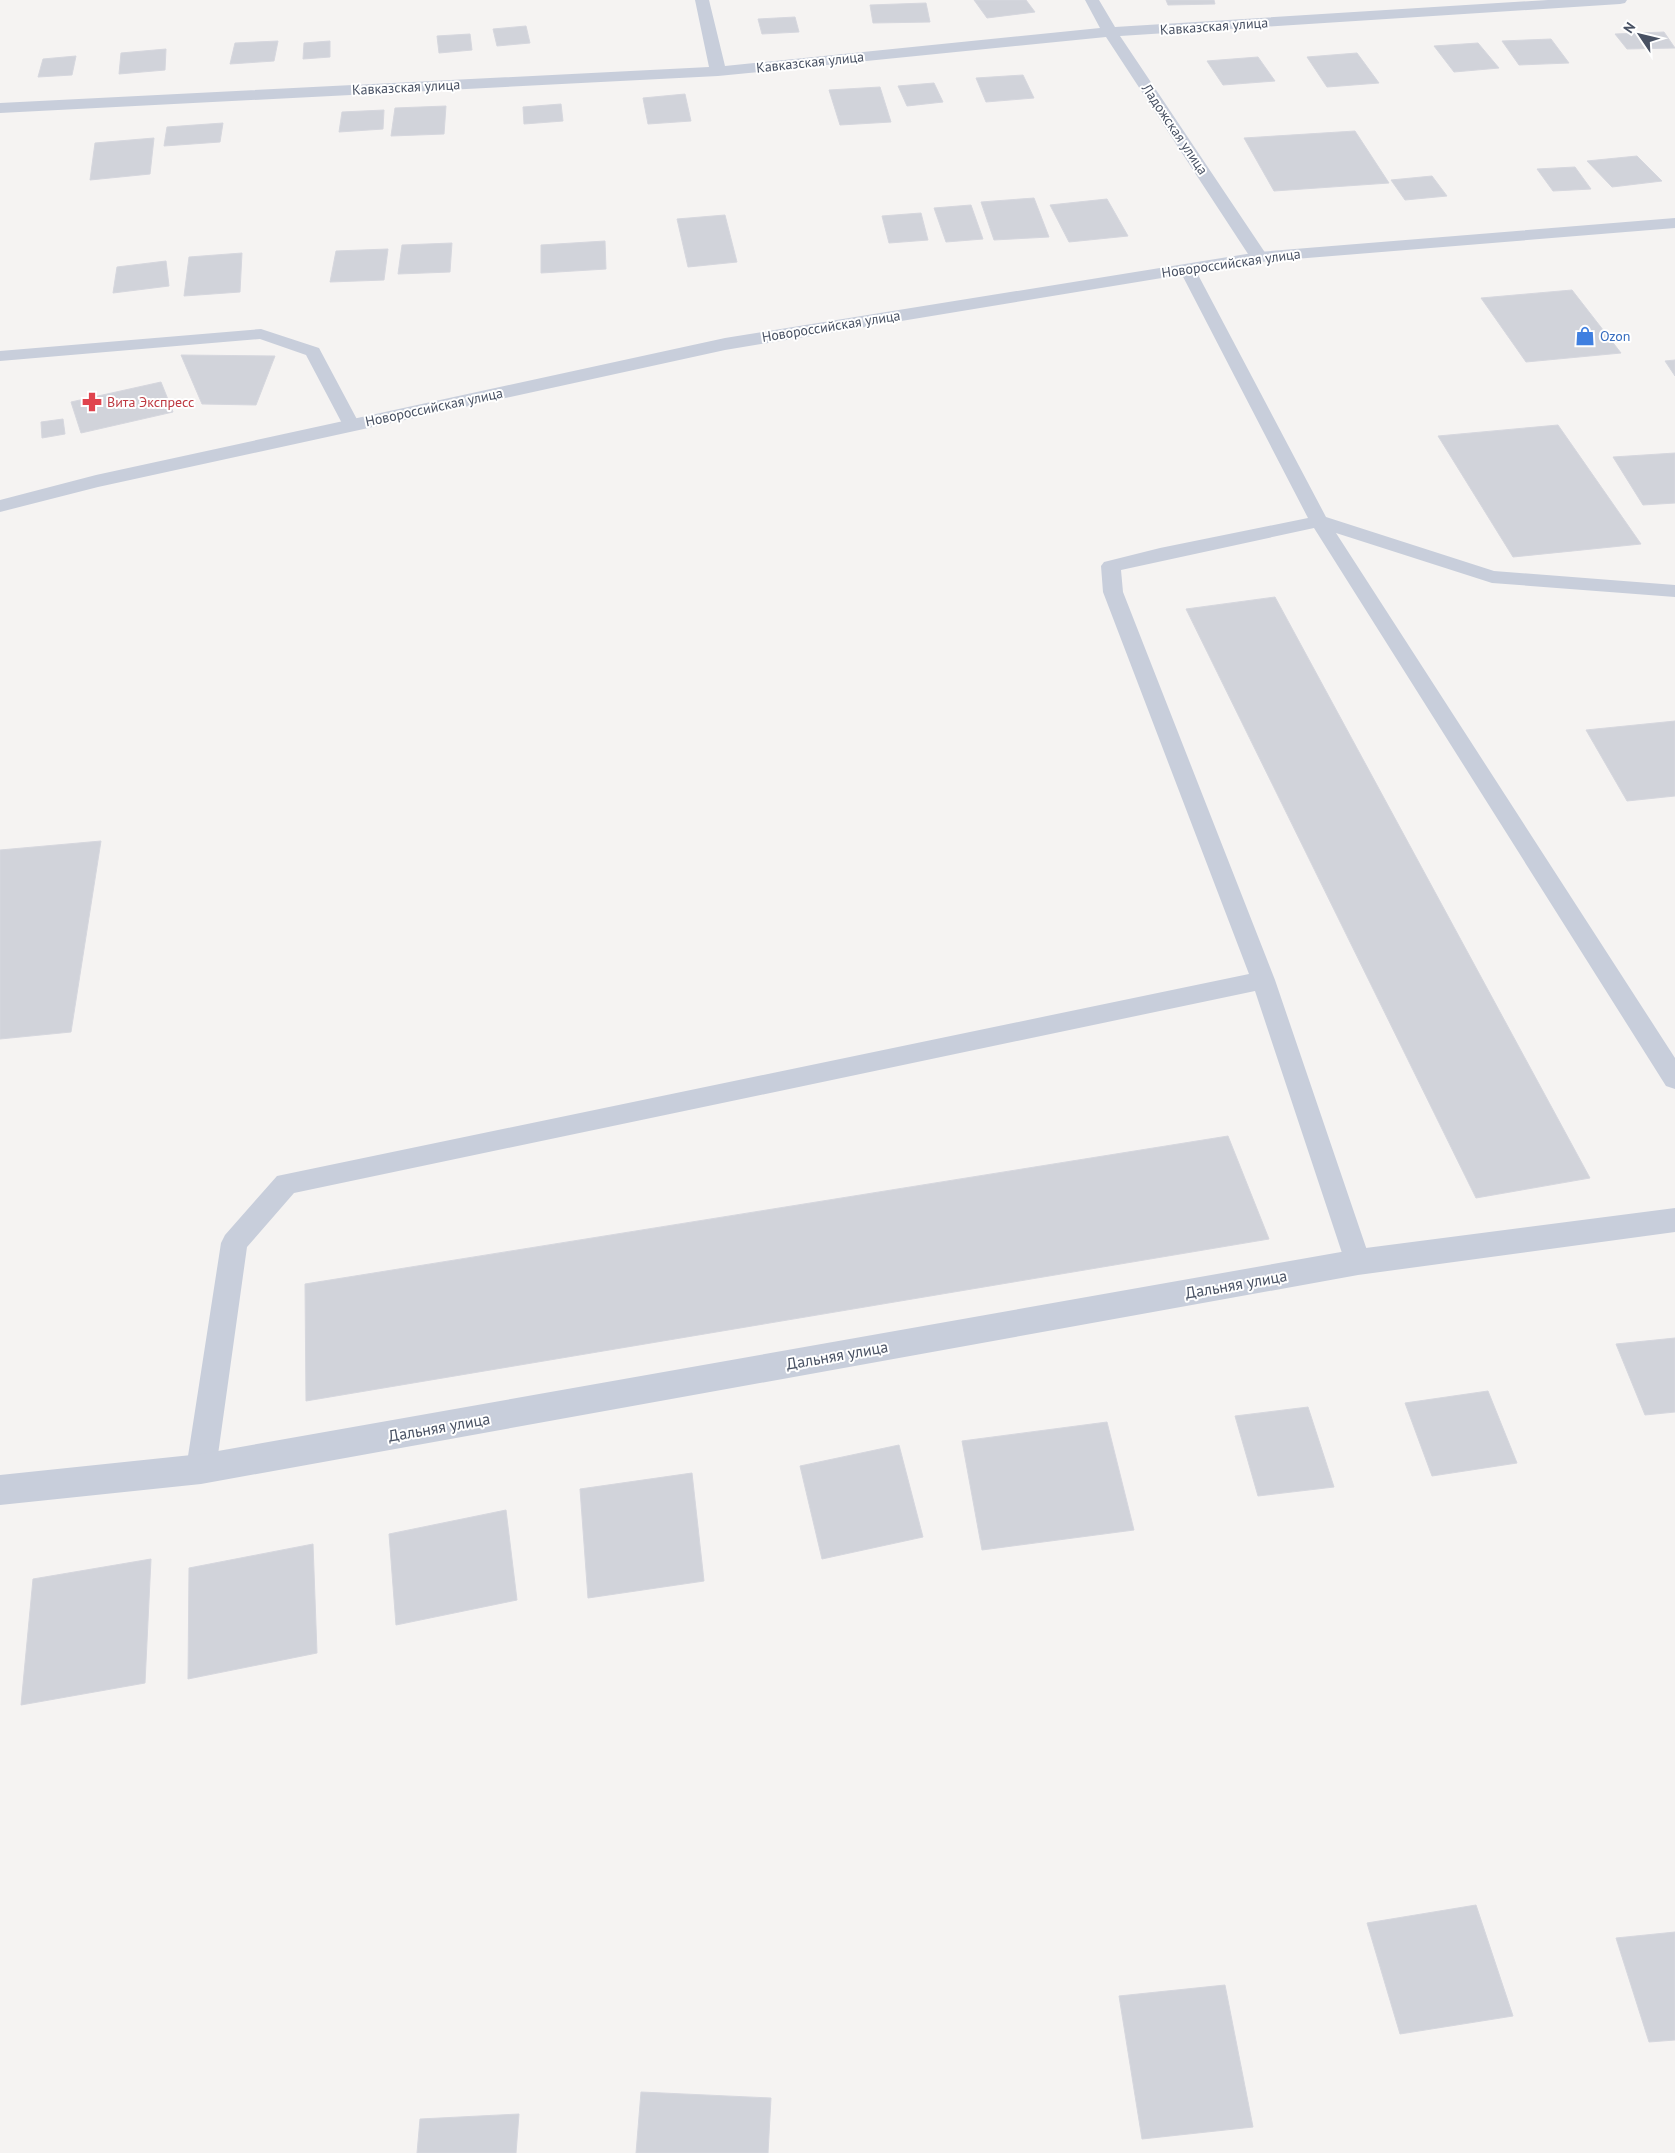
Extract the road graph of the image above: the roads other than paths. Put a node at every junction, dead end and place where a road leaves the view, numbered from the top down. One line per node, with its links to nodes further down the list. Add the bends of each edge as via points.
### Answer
1 (702, 0): 6 (street)
2 (1092, 0): 5 (street, Ладожская улица)
3 (1620, 0): 4 (street, Кавказская улица)
4 (1485, 4): 5 (street, Кавказская улица)
5 (1110, 32): 6 (street, Кавказская улица); 9 (street, Ладожская улица)
6 (718, 71): 7 (street, Кавказская улица)
7 (0, 108)
8 (1675, 223): 9 (street, Новороссийская улица)
9 (1259, 257): 10 (street, Новороссийская улица)
10 (1187, 269): 12 (street, Новороссийская улица, via 725,344); 14 (lane)
11 (0, 356): 12 (lane, via 261,334 313,352)
12 (351, 425): 13 (street, Новороссийская улица, via 96,481)
13 (0, 506)
14 (1319, 521): 15 (lane, via 1492,577); 16 (lane, via 1111,566 1113,592); 17 (lane)
15 (1675, 590)
16 (1263, 980): 19 (lane); 20 (lane, via 286,1184 234,1243)
17 (1675, 1079)
18 (1675, 1220): 19 (street, Дальняя улица)
19 (1358, 1262): 20 (street, Дальняя улица)
20 (200, 1469): 21 (street, Дальняя улица)
21 (0, 1490)

